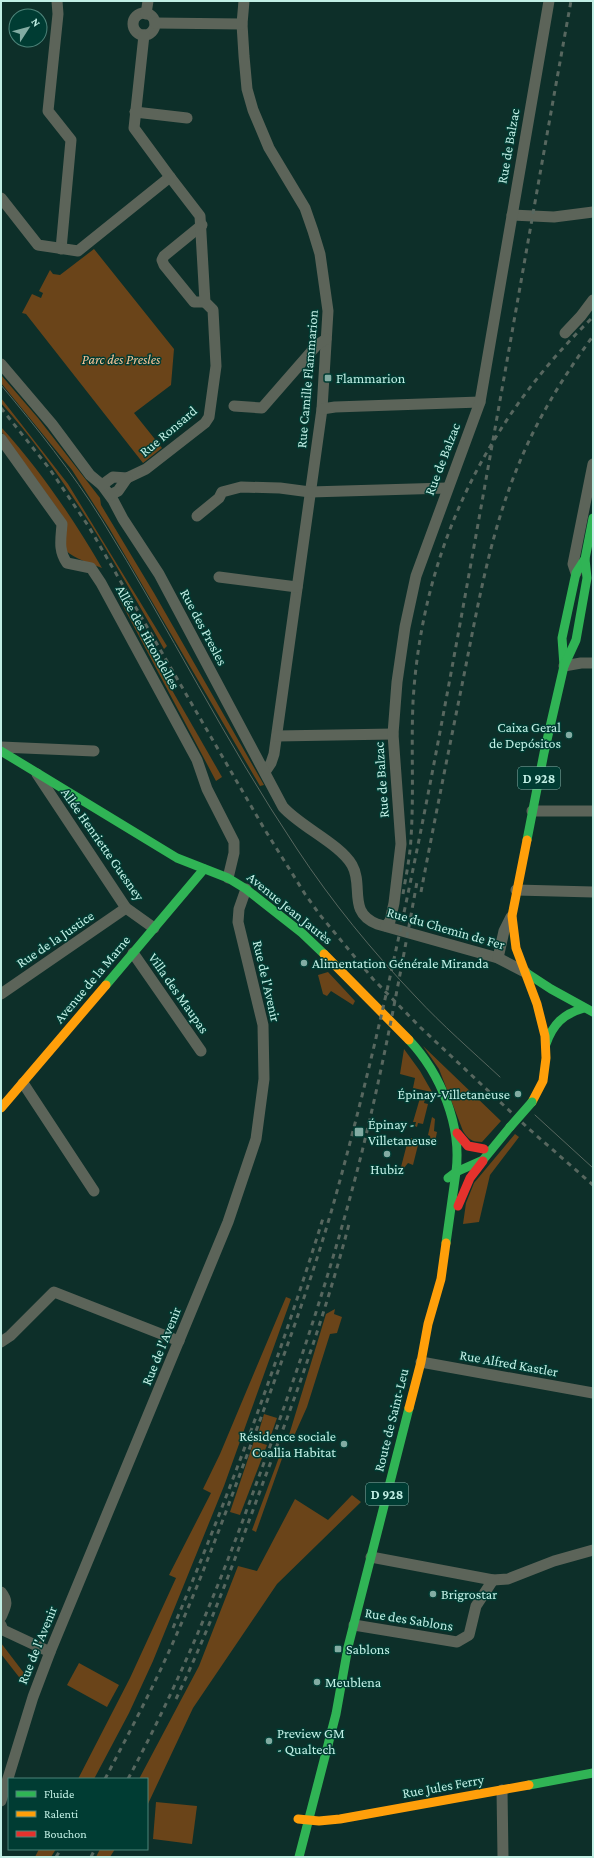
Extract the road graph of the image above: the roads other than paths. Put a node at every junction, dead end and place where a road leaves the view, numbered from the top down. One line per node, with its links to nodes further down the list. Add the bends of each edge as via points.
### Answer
1 (57, 1): 16 (street, via 58,14 48,111 71,140)
2 (148, 1): 5 (street)
3 (244, 1): 7 (street, Rue Camille Flammarion)
4 (549, 1): 14 (street, Rue de Balzac)
5 (146, 14): 6 (street, via 151,16); 8 (street, via 138,16 133,23 136,31)
6 (155, 23): 7 (street); 8 (street, via 152,32)
7 (242, 24): 20 (street, Rue Camille Flammarion, via 248,89 253,110 269,148 304,208 320,254 328,311)
8 (144, 35): 9 (street, Rue Ronsard)
9 (135, 112): 10 (street); 11 (street, Rue Ronsard, via 134,128)
10 (187, 118)
11 (170, 177): 15 (street, Rue Ronsard, via 200,216); 16 (street, via 85,247 78,251)
12 (1, 198): 16 (street, via 38,245)
13 (593, 212): 14 (street, via 554,217)
14 (512, 215): 22 (street, Rue de Balzac)
15 (202, 225): 18 (street, Rue Ronsard); 18 (street, via 162,260 194,302)
16 (61, 249)
17 (593, 300): 19 (street)
18 (205, 302): 27 (street, Rue Ronsard, via 213,310 216,366 209,418 156,462)
19 (565, 333)
20 (326, 339): 23 (street, via 317,345 262,408); 24 (street, Rue Camille Flammarion)
21 (1, 364): 28 (street, Rue des Presles, via 52,424 90,475)
22 (480, 402): 24 (street); 29 (street, Rue de Balzac)
23 (234, 406)
24 (322, 409): 30 (street, Rue Camille Flammarion)
25 (1, 439): 51 (street, Allée des Hirondelles, via 62,524 62,556 67,563 91,568 101,583 197,760 207,789 234,842)
26 (593, 464): 35 (street, via 573,564)
27 (127, 478): 28 (street, Rue Ronsard, via 113,477); 31 (street, Rue Ronsard, via 118,491)
28 (102, 485): 31 (street, Rue des Presles)
29 (447, 488): 30 (street); 41 (street, Rue de Balzac, via 416,576 405,627)
30 (310, 492): 32 (street, via 241,487 222,492 219,498); 38 (street, Rue Camille Flammarion)
31 (110, 495): 47 (street, Rue des Presles, via 159,574)
32 (197, 516)
33 (593, 518): 34 (main road, D 928)
34 (585, 559): 35 (main road, D 928); 37 (main road, D 928)
35 (576, 573): 40 (main road, D 928, via 562,638)
36 (218, 577): 38 (street)
37 (590, 578): 40 (main road, D 928, via 576,640)
38 (296, 587): 42 (street, Rue Camille Flammarion)
39 (593, 663): 40 (street)
40 (564, 666): 49 (main road, D 928)
41 (392, 734): 42 (street); 58 (street, Rue de Balzac, via 401,844 394,903 390,921)
42 (277, 736): 47 (street, Rue Camille Flammarion, via 271,763)
43 (1, 747): 45 (street)
44 (1, 751): 46 (main road, Avenue Jean Jaurès)
45 (94, 751)
46 (35, 770): 50 (main road, Avenue Jean Jaurès, via 177,858); 55 (street, Allée Henriette Guesney)
47 (265, 772): 56 (street, Rue des Presles, via 283,807 290,815 341,853 351,864 355,872)
48 (593, 811): 49 (street)
49 (532, 812): 53 (main road, D 928)
50 (204, 869): 51 (main road, Avenue Jean Jaurès); 59 (main road, Avenue de la Marne)
51 (228, 878): 52 (main road, Avenue Jean Jaurès)
52 (246, 889): 69 (main road, Avenue Jean Jaurès, via 320,949 412,1044 432,1073); 80 (street, Rue de l'Avenir, via 239,909 238,922 263,1025 264,1079 256,1139 228,1222)
53 (516, 890): 54 (street); 57 (main road, D 928)
54 (593, 892)
55 (126, 908): 59 (street, Allée Henriette Guesney); 63 (street, Rue de la Justice)
56 (360, 910): 58 (street, Rue du Chemin de Fer, via 368,920)
57 (512, 916): 61 (street, via 504,931); 62 (main road, D 928, via 516,948)
58 (386, 926): 61 (street, Rue du Chemin de Fer)
59 (154, 928): 60 (main road, Avenue de la Marne)
60 (133, 953): 66 (street, Villa des Maupas); 67 (main road, Avenue de la Marne)
61 (498, 958): 62 (street, Rue du Chemin de Fer)
62 (526, 972): 64 (main road); 65 (main road, D 928)
63 (1, 994)
64 (589, 1010): 65 (main road, via 565,1014 558,1020)
65 (546, 1044): 71 (main road, D 928, bridge, via 543,1081 532,1102)
66 (200, 1051)
67 (23, 1083): 68 (main road, Avenue de la Marne); 75 (street)
68 (1, 1108)
69 (448, 1109): 70 (main road, Avenue Jean Jaurès); 74 (main road, Avenue Jean Jaurès)
70 (456, 1131): 72 (main road, via 465,1146 471,1149); 74 (main road, Avenue Jean Jaurès, via 458,1147)
71 (498, 1142): 72 (main road, D 928); 73 (main road, D 928)
72 (484, 1149): 74 (main road, D 928)
73 (483, 1160): 74 (main road, D 928); 77 (main road, via 465,1186)
74 (454, 1167): 76 (main road, D 928, via 448,1177); 77 (main road, Route de Saint-Leu / D 928)
75 (94, 1191)
76 (441, 1212)
77 (447, 1234): 79 (main road, Route de Saint-Leu / D 928, via 437,1296)
78 (431, 1278): 79 (main road, Route de Saint-Leu / D 928)
79 (428, 1324): 82 (main road, Route de Saint-Leu / D 928)
80 (179, 1341): 81 (street, via 54,1292); 91 (street, Rue de l'Avenir)
81 (1, 1342)
82 (421, 1362): 83 (street, Rue Alfred Kastler); 85 (main road, Route de Saint-Leu / D 928)
83 (593, 1393)
84 (593, 1550): 86 (street, via 554,1561 508,1579)
85 (371, 1558): 86 (street); 90 (main road, Route de Saint-Leu / D 928)
86 (493, 1580): 90 (street, Rue des Sablons, via 476,1606 469,1635 457,1642)
87 (1, 1592): 88 (street, via 7,1604)
88 (1, 1617)
89 (1, 1625): 91 (street, via 3,1630)
90 (354, 1625): 92 (main road, Route de Saint-Leu / D 928)
91 (50, 1652): 96 (street, Rue de l'Avenir)
92 (345, 1663): 93 (main road, Route de Saint-Leu / D 928); 98 (main road, Route de Saint-Leu / D 928, via 336,1714)
93 (329, 1703)
94 (593, 1772): 95 (main road, Rue Jules Ferry)
95 (502, 1790): 98 (main road, Rue Jules Ferry, via 340,1819); 100 (street)
96 (2, 1794)
97 (300, 1808): 98 (main road, Rue Jules Ferry, via 297,1823)
98 (308, 1821): 99 (main road, Route de Saint-Leu / D 928)
99 (299, 1857)
100 (503, 1857)

